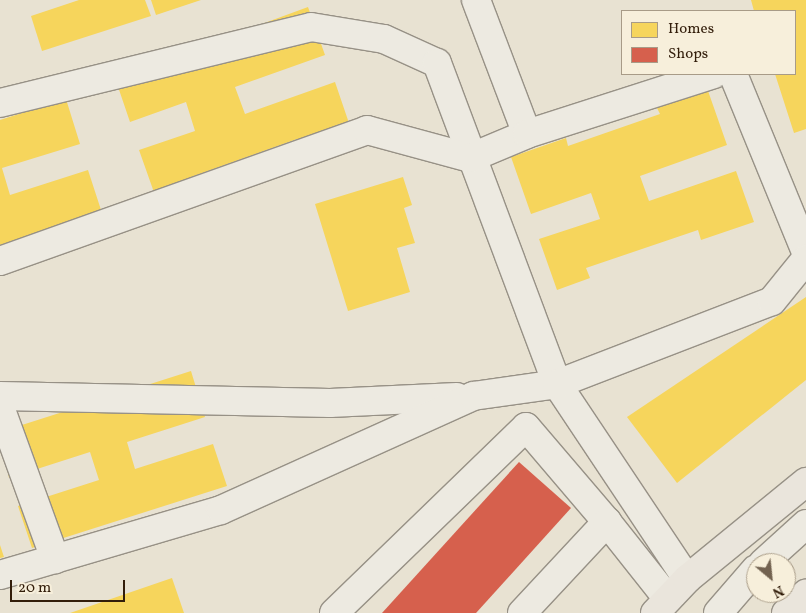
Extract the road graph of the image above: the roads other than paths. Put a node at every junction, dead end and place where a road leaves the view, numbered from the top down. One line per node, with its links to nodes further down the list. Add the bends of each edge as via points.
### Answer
1 (476, 0): 5 (lane)
2 (711, 75): 5 (lane)
3 (733, 75): 7 (lane)
4 (0, 104): 6 (lane, via 311,27 384,39 437,63)
5 (527, 134): 6 (lane)
6 (470, 158): 9 (lane, via 367,130); 10 (lane)
7 (806, 252)
8 (806, 259): 10 (lane, via 772,301)
9 (0, 261)
10 (557, 384): 12 (lane); 20 (lane)
11 (0, 396): 12 (lane, via 330,403)
12 (473, 396): 18 (lane, via 221,510)
13 (0, 407): 18 (lane)
14 (806, 482): 20 (main road)
15 (607, 522): 23 (lane); 24 (lane, via 526,428); 25 (lane)
16 (806, 524): 17 (lane)
17 (774, 553)
18 (55, 559): 19 (lane)
19 (0, 575)
20 (687, 579): 23 (main road)
21 (746, 581): 26 (lane)
22 (806, 594): 27 (main road)
23 (662, 606)
24 (334, 613)
25 (522, 613)
26 (718, 613)
27 (786, 613)

